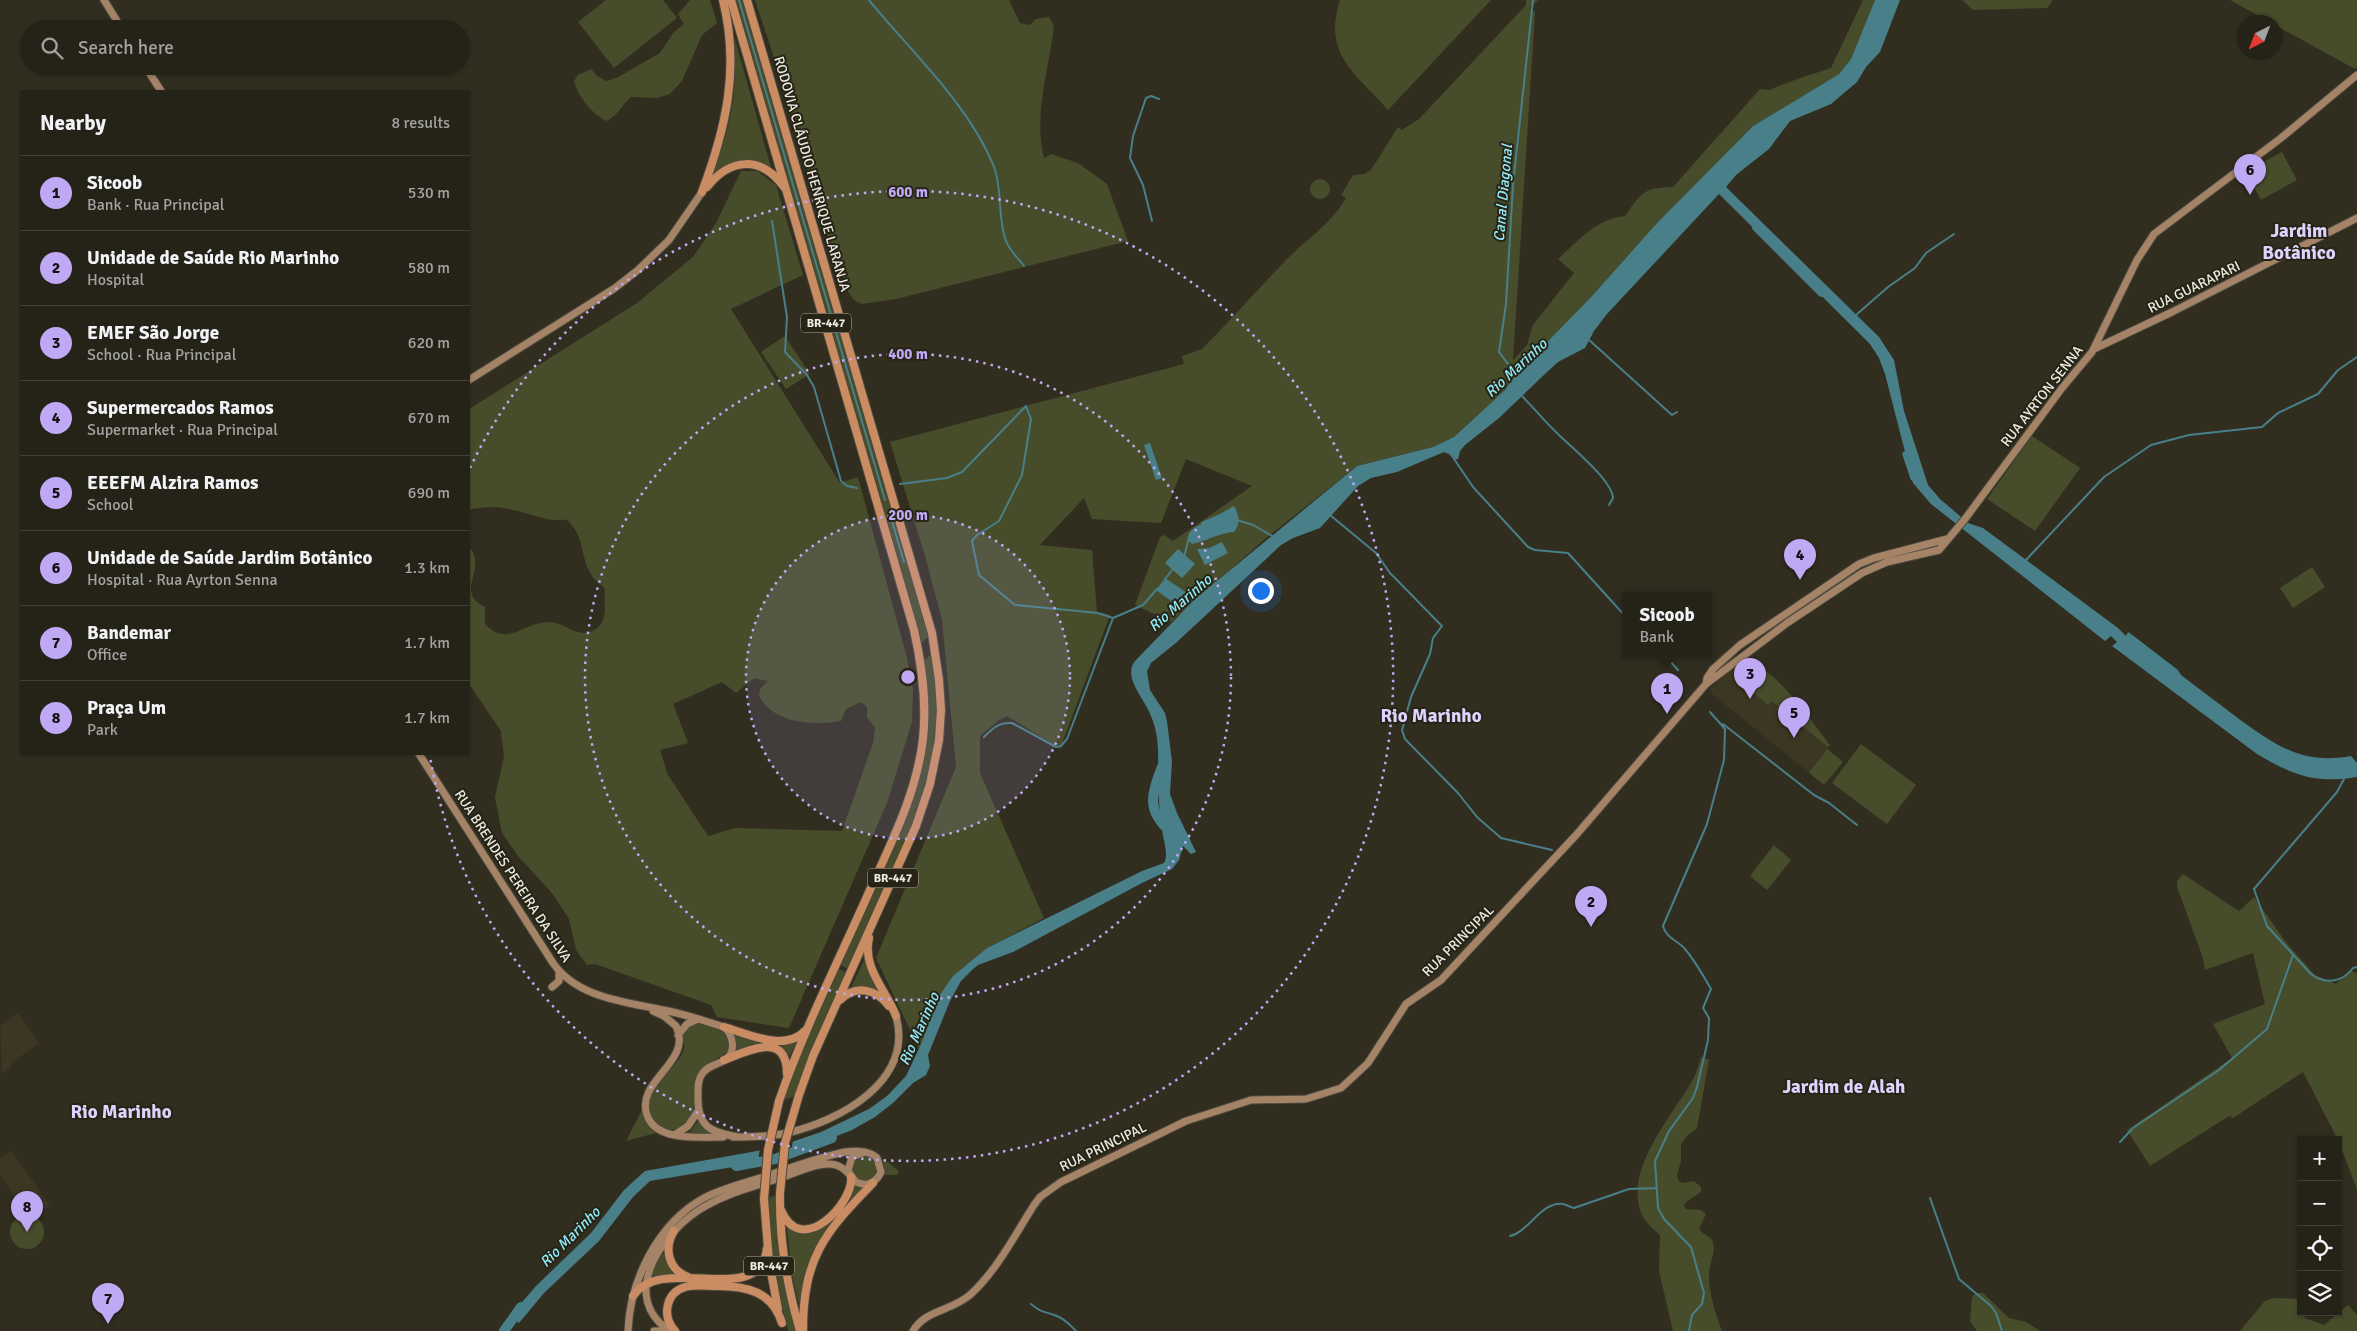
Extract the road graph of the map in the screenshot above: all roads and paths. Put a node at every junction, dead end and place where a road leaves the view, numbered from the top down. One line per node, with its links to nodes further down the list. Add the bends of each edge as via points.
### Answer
1 (104, 0): 5 (main road)
2 (723, 0): 9 (main road, via 730,46 730,88 720,142)
3 (731, 0): 10 (main road, RODOVIA CLÁUDIO HENRIQUE LARANJA / BR-447)
4 (747, 0): 18 (main road, RODOVIA CLÁUDIO HENRIQUE LARANJA / BR-447, via 935,650 940,710 939,740 932,777 916,826)
5 (116, 20)
6 (151, 75): 8 (main road)
7 (2357, 75): 12 (main road, RUA AYRTON SENNA, via 2281,138 2154,234 2137,260)
8 (160, 90)
9 (702, 192): 10 (main road, via 723,171 746,164 771,173); 13 (main road, via 669,240 632,275)
10 (788, 194): 26 (main road, RODOVIA CLÁUDIO HENRIQUE LARANJA / BR-447, via 918,646 925,695 920,759 902,820)
11 (2357, 218): 12 (main road, RUA GUARAPARI)
12 (2094, 349): 14 (main road, RUA AYRTON SENNA)
13 (470, 379)
14 (1957, 530): 15 (main road, RUA PRINCIPAL)
15 (1949, 538): 16 (main road, RUA PRINCIPAL, via 1938,551 1887,562 1862,573); 16 (main road, RUA PRINCIPAL, via 1860,564 1740,646 1713,669 1706,678)
16 (1706, 684): 50 (main road, RUA PRINCIPAL, via 1577,834 1441,980 1406,1004 1368,1063 1341,1088 1306,1099 1251,1100 1196,1118 1061,1182 1040,1197 979,1286 958,1305 924,1318)
17 (421, 755): 19 (main road, RUA BRENDES PEREIRA DA SILVA)
18 (874, 920): 22 (main road, RODOVIA CLÁUDIO HENRIQUE LARANJA / BR-447); 23 (main road, via 868,959)
19 (558, 971): 20 (main road, via 559,980); 21 (main road, RUA BRENDES PEREIRA DA SILVA, via 578,986)
20 (552, 987)
21 (624, 1001): 24 (main road); 27 (main road, via 664,1016 676,1026)
22 (835, 1006): 23 (main road, via 850,992 869,991 882,998); 36 (main road, RODOVIA CLÁUDIO HENRIQUE LARANJA / BR-447, bridge, via 799,1095 785,1143)
23 (896, 1016): 32 (main road, via 900,1035 897,1057 887,1077 872,1092 808,1127 773,1135)
24 (698, 1019): 25 (main road); 27 (main road, via 687,1024)
25 (724, 1026): 26 (main road, via 783,1042 796,1038); 28 (main road, via 730,1032 733,1044)
26 (809, 1027): 29 (main road, RODOVIA CLÁUDIO HENRIQUE LARANJA / BR-447)
27 (678, 1035): 31 (main road, via 677,1053 648,1092 645,1104 653,1125)
28 (724, 1060): 29 (main road, via 757,1047 768,1047 784,1058); 30 (main road, via 707,1068 700,1078)
29 (787, 1078): 38 (main road, RODOVIA CLÁUDIO HENRIQUE LARANJA / BR-447, bridge, via 768,1150 764,1199)
30 (698, 1111): 31 (main road, via 688,1126); 32 (main road, via 711,1130)
31 (674, 1135): 32 (main road)
32 (738, 1137)
33 (865, 1152): 34 (main road, via 850,1160); 35 (main road, via 875,1156 881,1165 880,1175); 41 (main road, via 845,1152 817,1160 721,1191 697,1203 677,1219 658,1242 642,1270)
34 (850, 1176): 35 (main road, via 862,1185); 36 (main road, via 847,1195 816,1228 804,1230 794,1227); 37 (main road, via 838,1166 820,1165 714,1201)
35 (873, 1183): 49 (main road, via 834,1224 816,1251 805,1288)
36 (780, 1206): 49 (main road, RODOVIA CLÁUDIO HENRIQUE LARANJA / BR-447, via 784,1265)
37 (674, 1231): 39 (main road, via 668,1244 670,1258 676,1270); 40 (main road, via 656,1256)
38 (767, 1248): 39 (main road, via 762,1265 748,1276 735,1279); 42 (main road, RODOVIA CLÁUDIO HENRIQUE LARANJA / BR-447)
39 (690, 1278): 40 (main road, via 659,1278)
40 (646, 1283): 41 (main road); 46 (main road, via 651,1312)
41 (633, 1296): 43 (main road)
42 (782, 1322): 47 (main road, via 770,1301 755,1290 735,1286 691,1286 676,1292 668,1302 668,1319); 48 (main road, RODOVIA CLÁUDIO HENRIQUE LARANJA / BR-447)
43 (628, 1331)
44 (654, 1331): 45 (main road)
45 (661, 1331)
46 (670, 1331)
47 (675, 1331)
48 (784, 1331)
49 (802, 1331)
50 (913, 1331)

